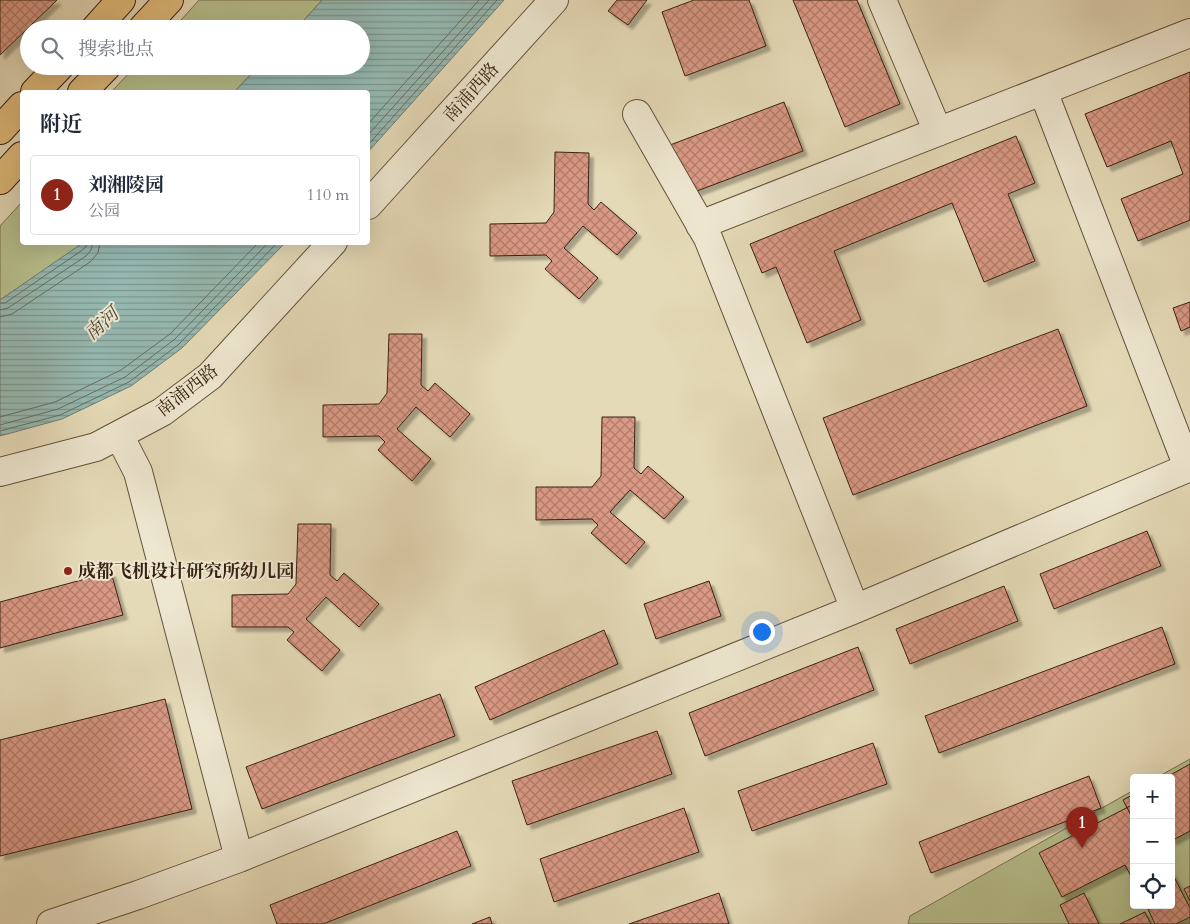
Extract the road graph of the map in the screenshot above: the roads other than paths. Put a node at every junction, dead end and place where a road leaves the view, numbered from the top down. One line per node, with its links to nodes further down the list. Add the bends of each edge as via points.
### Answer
1 (122, 0): 5 (main road)
2 (169, 0): 6 (main road)
3 (554, 0): 19 (street, 南浦西路)
4 (882, 0): 16 (street)
5 (103, 20)
6 (150, 20)
7 (1190, 32): 12 (street)
8 (51, 75): 10 (main road)
9 (98, 75): 11 (main road)
10 (37, 90)
11 (84, 90)
12 (1043, 91): 16 (street); 23 (street)
13 (20, 108): 15 (main road)
14 (637, 114): 20 (street)
15 (0, 130)
16 (938, 132): 20 (street)
17 (20, 158): 18 (main road)
18 (0, 180)
19 (370, 203)
20 (700, 225): 25 (street)
21 (330, 245): 22 (street, 南浦西路, via 210,376 162,412)
22 (119, 435): 24 (street, 南浦西路, via 96,447); 26 (street, via 138,472)
23 (1189, 467): 25 (street)
24 (0, 472)
25 (856, 609): 26 (street)
26 (239, 858): 27 (street)
27 (51, 924)

